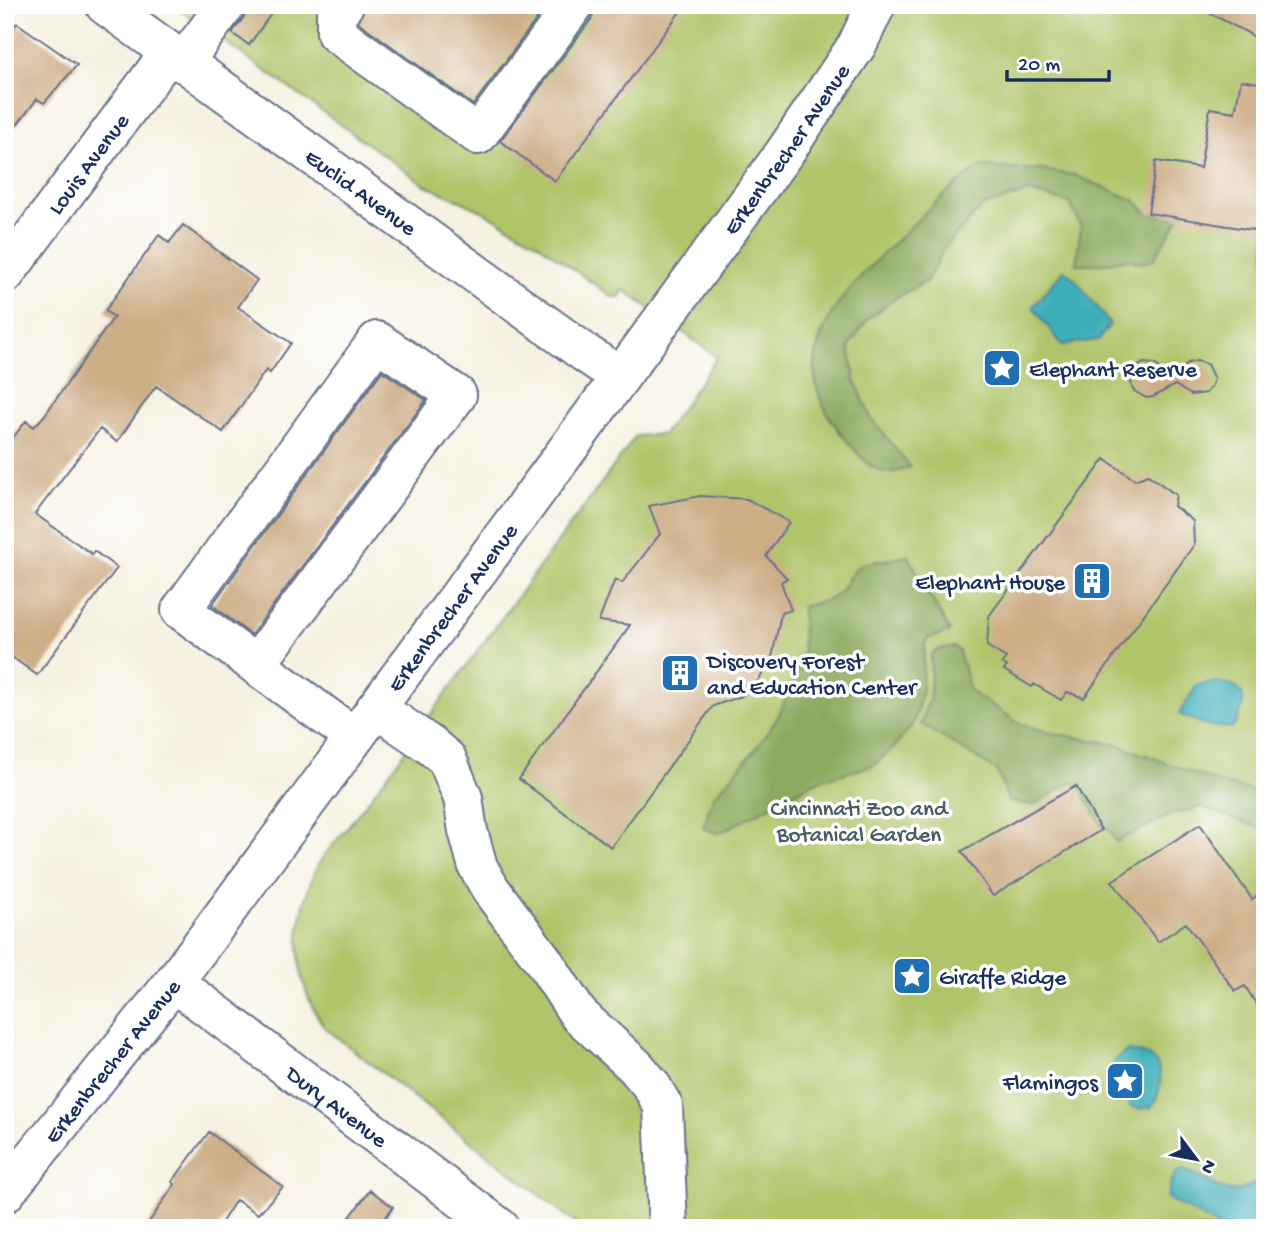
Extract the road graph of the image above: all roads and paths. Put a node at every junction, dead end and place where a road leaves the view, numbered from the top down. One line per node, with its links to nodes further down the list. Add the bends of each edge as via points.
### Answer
1 (105, 5): 7 (street, Euclid Avenue)
2 (250, 5): 6 (street, via 236,26)
3 (344, 5): 4 (street, via 336,15 336,33 478,135)
4 (574, 5)
5 (876, 5): 9 (street, Erkenbrecher Avenue, via 857,46 806,121)
6 (214, 12): 7 (street, Louis Avenue)
7 (176, 58): 8 (street, Louis Avenue); 9 (street, Euclid Avenue)
8 (5, 274)
9 (620, 376): 11 (street, Erkenbrecher Avenue)
10 (256, 665): 10 (street, via 457,395 377,341 181,610); 11 (street)
11 (365, 723): 12 (street, Erkenbrecher Avenue); 15 (street, via 430,745 447,759 463,798 478,867 491,890 578,1014 651,1085 663,1106)
12 (174, 982): 13 (street, Erkenbrecher Avenue); 14 (street, Dury Avenue)
13 (5, 1193)
14 (500, 1228)
15 (668, 1228)

